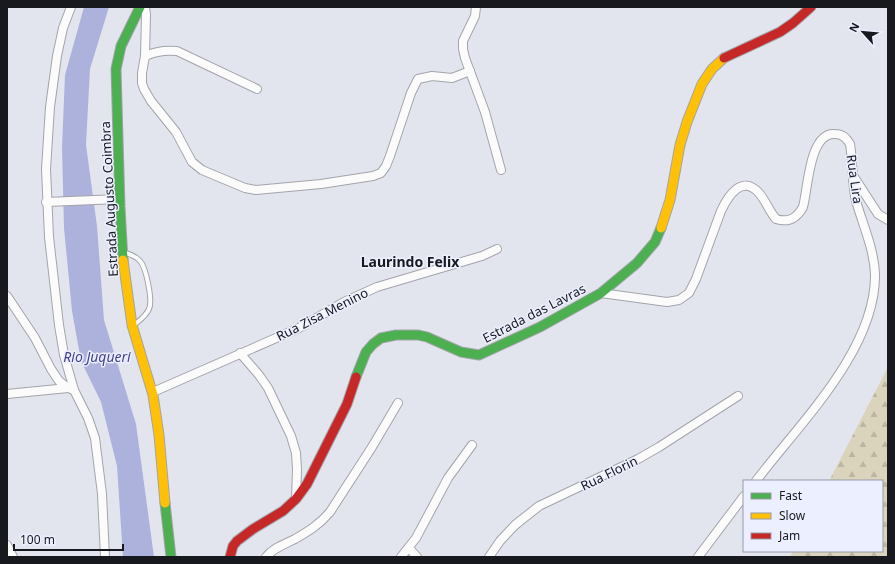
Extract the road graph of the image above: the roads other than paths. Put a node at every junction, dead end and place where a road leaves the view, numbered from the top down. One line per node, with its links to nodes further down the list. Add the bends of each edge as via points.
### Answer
1 (71, 7): 12 (street, via 57,56 50,107)
2 (140, 7): 11 (street, Estrada Augusto Coimbra, via 124,39 117,61)
3 (145, 7): 6 (street)
4 (476, 7): 7 (street, via 463,42)
5 (811, 7): 16 (street, Estrada das Lavras, via 780,32 737,50 712,69 702,84 687,122 670,200 655,242 637,263)
6 (145, 56): 7 (street, via 142,83 147,95 176,132 192,162 202,170 229,182 256,190 321,184 381,173 390,156 418,79 432,76 452,78); 8 (street, via 156,51 177,51)
7 (470, 71): 9 (street, via 485,112)
8 (257, 89)
9 (501, 170)
10 (854, 176): 13 (street, via 878,214); 16 (street, Rua Lira, via 850,144 846,138 831,133 824,137 815,151 803,207 794,219 776,219 754,188 745,185 732,193 721,211 696,279 689,293 679,300 667,302); 26 (street, Rua Lira, via 856,200 869,242 875,274 872,303 865,326 850,356 814,409)
11 (119, 199): 12 (street); 15 (street, Estrada Augusto Coimbra)
12 (46, 202): 20 (street, via 59,325)
13 (888, 220)
14 (497, 249): 19 (street, Rua Zisa Menino, via 482,256 377,287 344,302 299,328)
15 (123, 252): 18 (street, Estrada Augusto Coimbra); 18 (lane, via 140,260 150,301 147,313)
16 (601, 293): 28 (street, Estrada das Lavras, via 540,327 479,354 461,352 418,335 381,338 366,352 348,404 307,484)
17 (7, 296): 20 (street, via 59,381)
18 (132, 326): 21 (street, Estrada Augusto Coimbra)
19 (240, 353): 21 (street, Rua Zisa Menino); 28 (street, via 268,388 291,436 298,469)
20 (71, 389): 22 (street); 32 (street, via 88,418 95,438 102,494)
21 (153, 392): 33 (street, Estrada Augusto Coimbra)
22 (7, 394)
23 (738, 396): 38 (street, Rua Florin, via 638,459 539,506 500,540)
24 (398, 403): 35 (street, via 322,522 275,548)
25 (472, 445): 30 (street, via 448,478)
26 (757, 480)
27 (743, 497): 39 (street)
28 (296, 499): 34 (street, Estrada das Lavras, via 283,511 237,541)
29 (7, 545): 31 (street)
30 (409, 548): 36 (street); 37 (street)
31 (13, 557)
32 (105, 557)
33 (171, 557)
34 (230, 557)
35 (266, 557)
36 (401, 557)
37 (417, 557)
38 (489, 557)
39 (698, 557)

